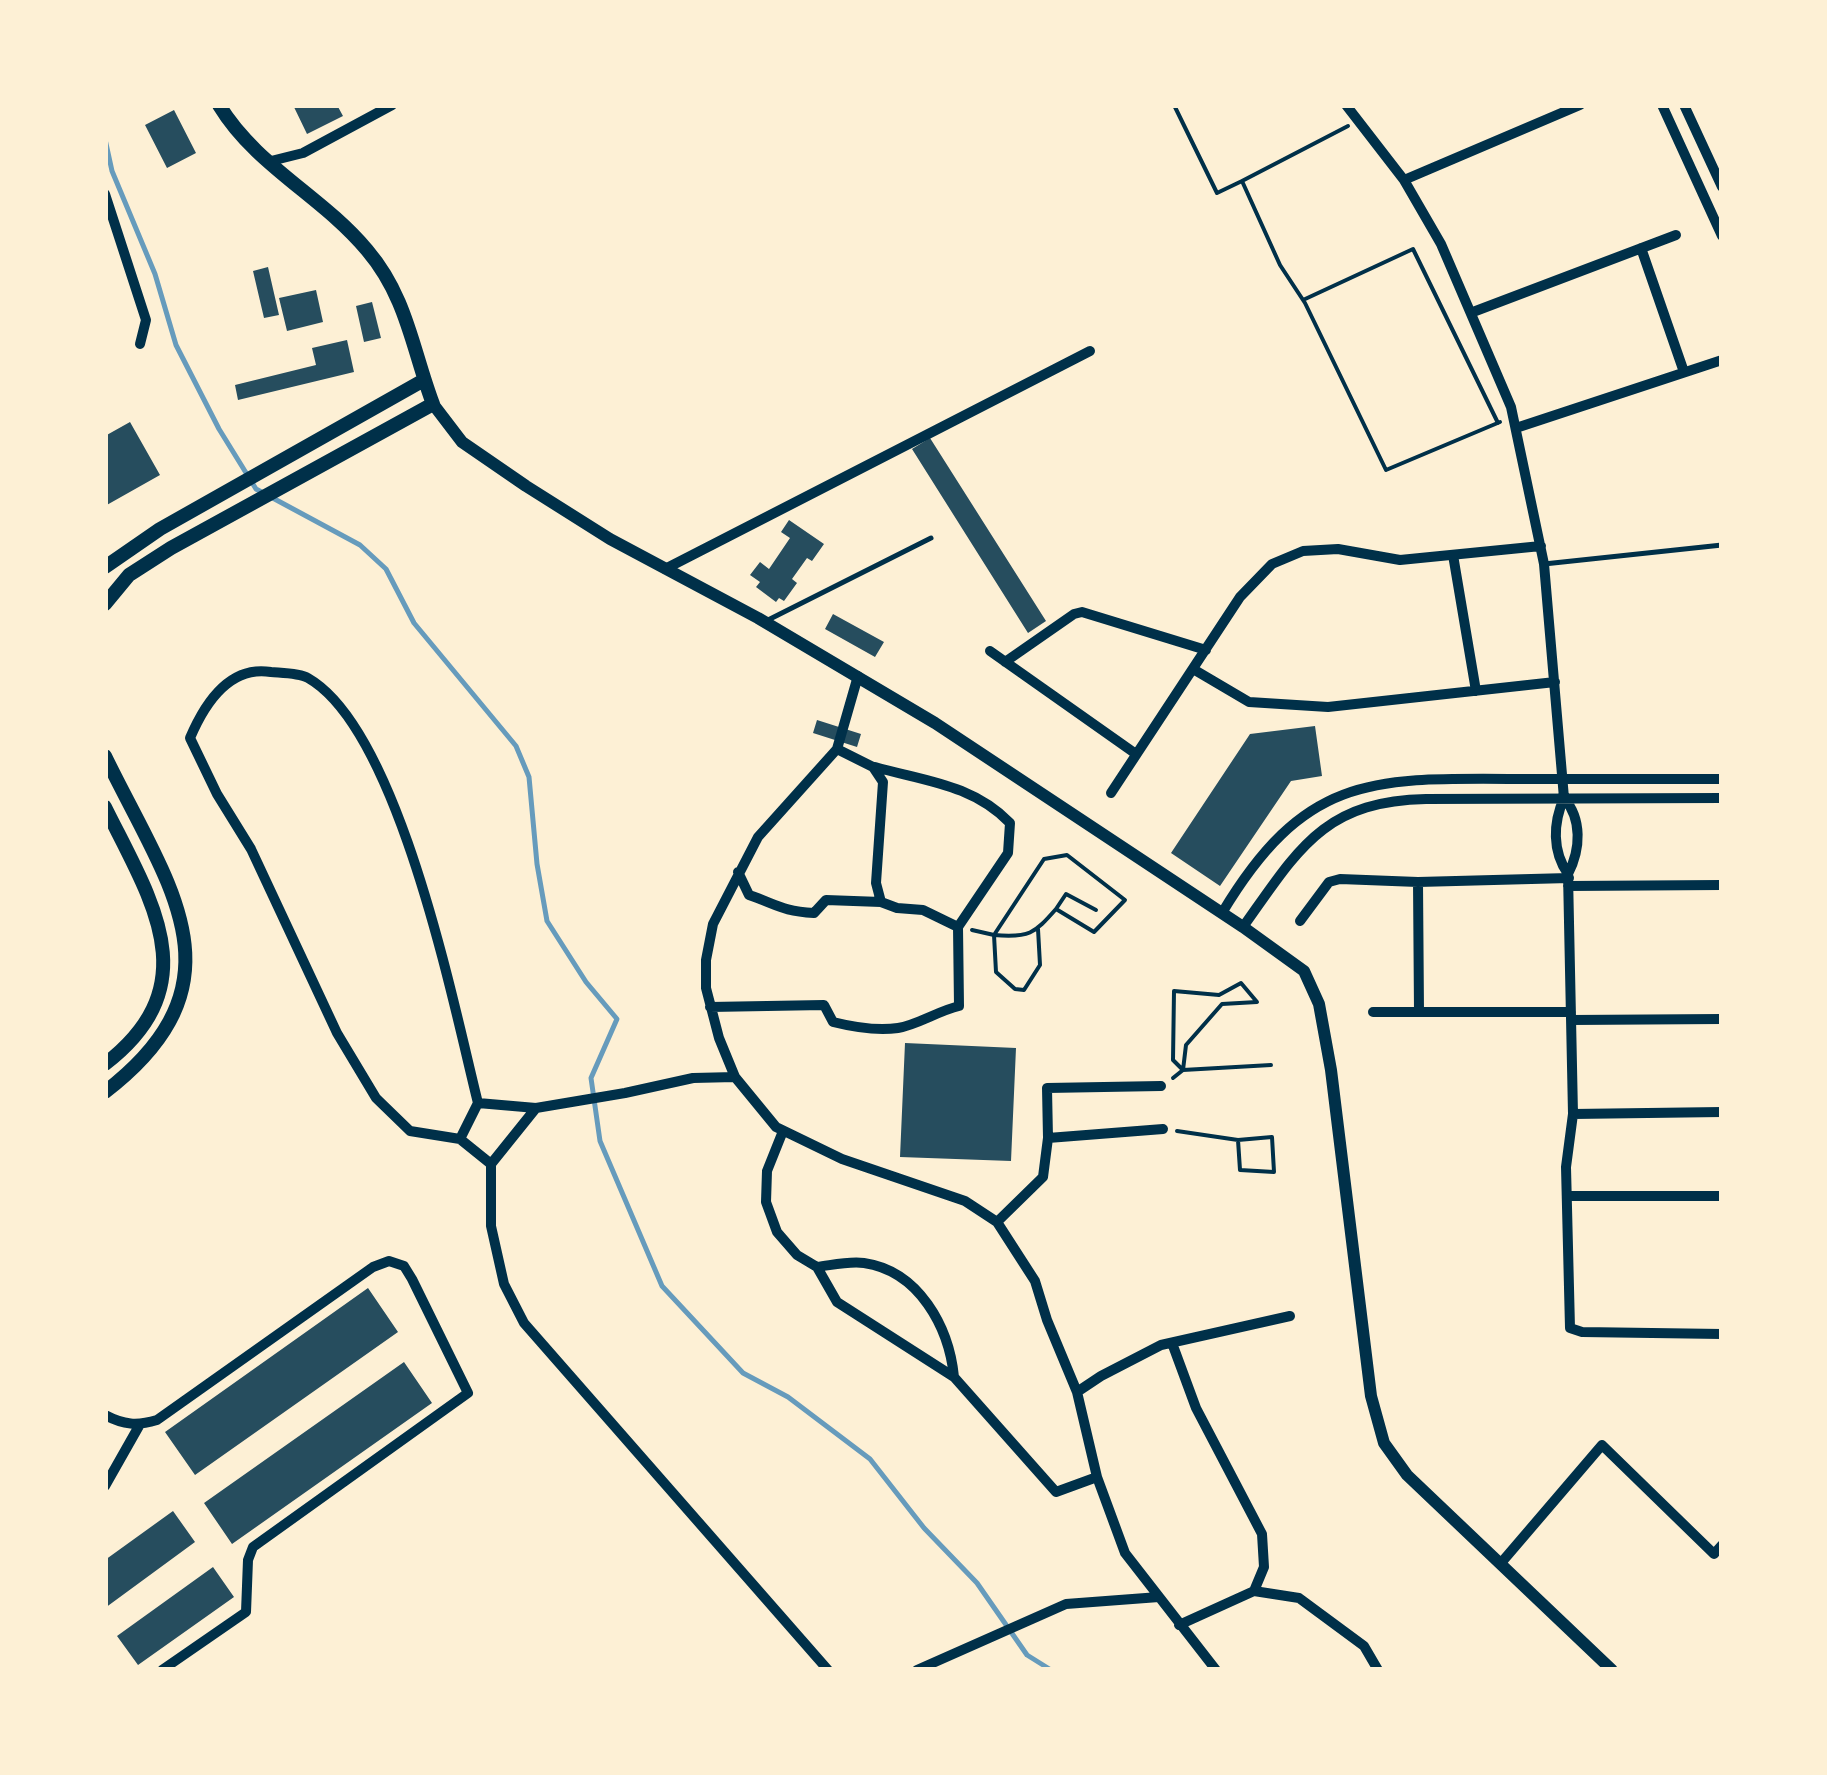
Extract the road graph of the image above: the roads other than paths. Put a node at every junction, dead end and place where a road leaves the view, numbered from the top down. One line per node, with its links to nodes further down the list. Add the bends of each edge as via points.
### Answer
1 (219, 105): 7 (main road)
2 (392, 105): 7 (street, via 303,153)
3 (1346, 105): 8 (street)
4 (1662, 105): 12 (street)
5 (1684, 105): 9 (street)
6 (1574, 106): 8 (street)
7 (267, 162): 19 (main road, via 369,252 406,313)
8 (1404, 180): 14 (street)
9 (1722, 188)
10 (105, 194): 15 (street, via 146,320)
11 (1676, 234): 13 (street)
12 (1722, 236)
13 (1641, 248): 14 (street); 18 (street)
14 (1473, 312): 21 (street)
15 (140, 344)
16 (1090, 351): 28 (street)
17 (1722, 360): 18 (street)
18 (1684, 372): 21 (street)
19 (424, 380): 20 (main road); 27 (main road, via 192,510)
20 (433, 404): 28 (street, via 454,434 485,459); 29 (main road, via 136,570)
21 (1515, 422): 24 (street)
22 (932, 538): 30 (lane)
23 (1722, 544): 26 (lane)
24 (1541, 546): 25 (street); 26 (street)
25 (1453, 555): 31 (street, via 1400,560 1338,549 1296,552 1257,578); 37 (street)
26 (1544, 564): 36 (street)
27 (105, 567)
28 (666, 569): 30 (street)
29 (105, 604)
30 (765, 622): 35 (street)
31 (1206, 650): 33 (street, via 1082,612); 34 (street)
32 (990, 651): 33 (street)
33 (1005, 662): 39 (street)
34 (1193, 669): 37 (street, via 1256,704 1328,707); 39 (street)
35 (858, 676): 38 (street); 55 (street)
36 (1555, 682): 37 (street); 43 (street)
37 (1476, 691)
38 (838, 749): 41 (street); 50 (street, via 758,837)
39 (1136, 754): 44 (street)
40 (105, 756): 67 (main road, via 175,900 187,950 182,998 171,1024 147,1057)
41 (873, 767): 54 (street, via 883,782 876,883); 57 (street, via 927,777 994,806 1010,823 1008,852)
42 (1722, 778): 43 (street)
43 (1563, 779): 45 (street); 48 (street, via 1371,784 1331,800)
44 (1111, 793)
45 (1564, 798): 46 (street); 49 (street, via 1380,802 1328,824); 51 (street, via 1556,833); 51 (street, via 1578,828)
46 (1722, 798)
47 (105, 807): 64 (main road, via 155,908 164,952 151,1013)
48 (1281, 833): 49 (street); 55 (street)
49 (1299, 850): 58 (street)
50 (738, 872): 54 (street, via 750,895 782,911 814,913 826,900); 59 (street, via 713,924 706,960)
51 (1568, 879): 52 (street); 53 (street); 62 (street)
52 (1418, 882): 56 (street, via 1340,878 1329,882); 61 (street)
53 (1722, 885)
54 (881, 902): 57 (street, via 923,910)
55 (1222, 912): 58 (street)
56 (1300, 921)
57 (958, 927): 59 (street, via 958,1006 900,1028 833,1022 824,1005)
58 (1243, 927): 91 (street, via 1304,971 1319,1004 1373,1410 1384,1444 1407,1475)
59 (710, 1007): 65 (street)
60 (1372, 1012): 61 (street)
61 (1419, 1012): 62 (street)
62 (1571, 1016): 63 (street); 71 (street)
63 (1722, 1019)
64 (105, 1064)
65 (735, 1076): 69 (street); 73 (street)
66 (1161, 1086): 74 (street, via 1047,1088)
67 (105, 1092)
68 (478, 1103): 69 (street); 75 (street); 75 (street, via 425,894 378,763 338,704 306,677 258,670 227,683 202,708 190,738 338,1033 376,1098 410,1130)
69 (536, 1108): 76 (street)
70 (1722, 1112): 71 (street)
71 (1572, 1114): 77 (street)
72 (1163, 1129): 74 (street)
73 (783, 1130): 79 (street, via 842,1159 965,1201); 80 (street, via 767,1171 766,1202 777,1232)
74 (1048, 1138): 79 (street, via 1043,1177)
75 (460, 1139): 76 (street)
76 (491, 1164): 96 (street, via 491,1226 504,1284 524,1324)
77 (1566, 1196): 78 (street); 82 (street, via 1570,1328)
78 (1722, 1196)
79 (997, 1222): 85 (street, via 1036,1281)
80 (817, 1267): 84 (street, via 850,1312); 84 (street, via 868,1263 923,1298 952,1350)
81 (1290, 1316): 83 (street)
82 (1722, 1334)
83 (1172, 1343): 85 (street); 92 (street, via 1196,1408 1262,1534 1264,1567)
84 (954, 1376): 88 (street, via 1056,1492)
85 (1077, 1392): 88 (street)
86 (105, 1415): 87 (street)
87 (140, 1426): 89 (street); 95 (street, via 389,1261 404,1266 412,1279 468,1393 253,1547 246,1612)
88 (1096, 1477): 93 (street, via 1125,1553)
89 (105, 1486)
90 (1722, 1545): 91 (street, via 1714,1554 1602,1446)
91 (1500, 1563): 100 (street)
92 (1254, 1591): 94 (street); 99 (street, via 1299,1598 1364,1646)
93 (1159, 1597): 94 (street); 97 (street, via 1066,1604)
94 (1180, 1625): 98 (street)
95 (162, 1670)
96 (828, 1670)
97 (917, 1670)
98 (1216, 1670)
99 (1378, 1670)
100 (1612, 1670)

